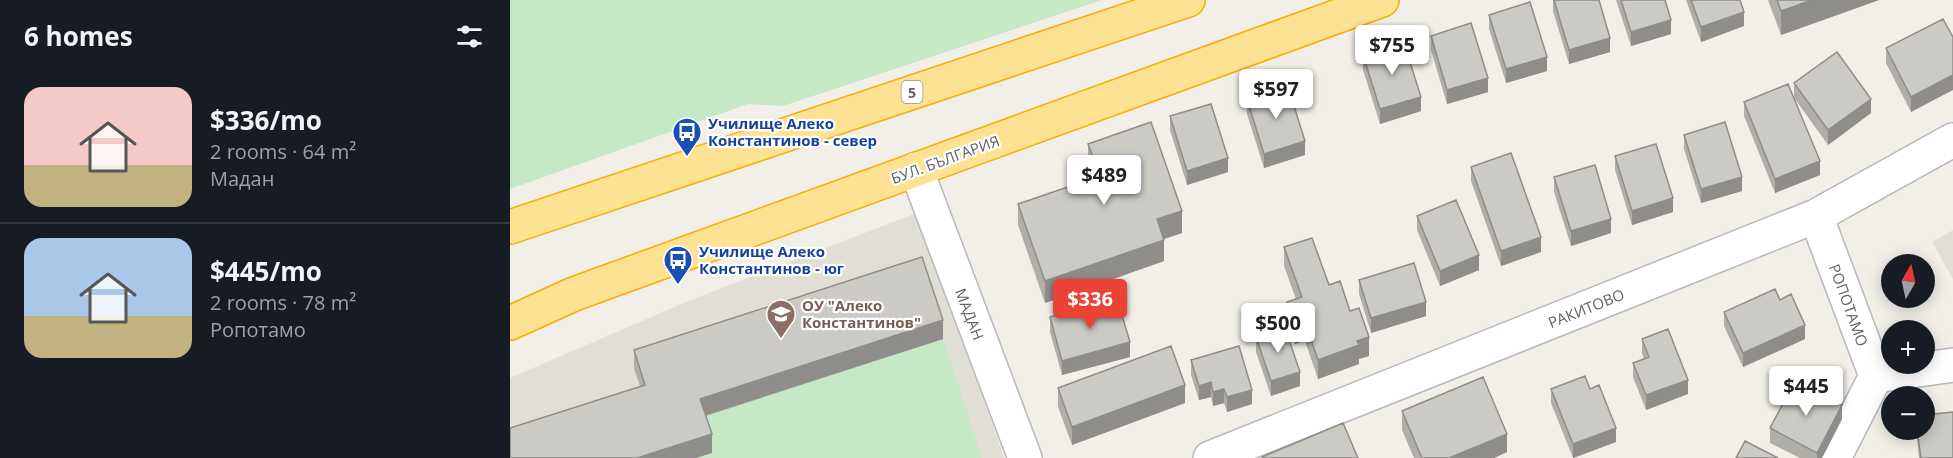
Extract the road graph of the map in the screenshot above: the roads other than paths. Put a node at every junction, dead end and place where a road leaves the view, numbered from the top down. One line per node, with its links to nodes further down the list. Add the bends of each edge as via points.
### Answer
1 (1188, 0): 6 (highway, 5)
2 (1382, 0): 4 (highway, БУЛ. БЪЛГАРИЯ)
3 (1953, 140): 5 (street, РАКИТОВО)
4 (916, 169): 7 (highway, БУЛ. БЪЛГАРИЯ, via 574,294); 10 (street, МАДАН)
5 (1816, 216): 9 (street, РОПОТАМО); 11 (street, РАКИТОВО)
6 (510, 227)
7 (510, 323)
8 (1953, 365): 9 (street)
9 (1876, 376): 12 (street)
10 (1025, 458)
11 (1210, 458)
12 (1834, 458)

